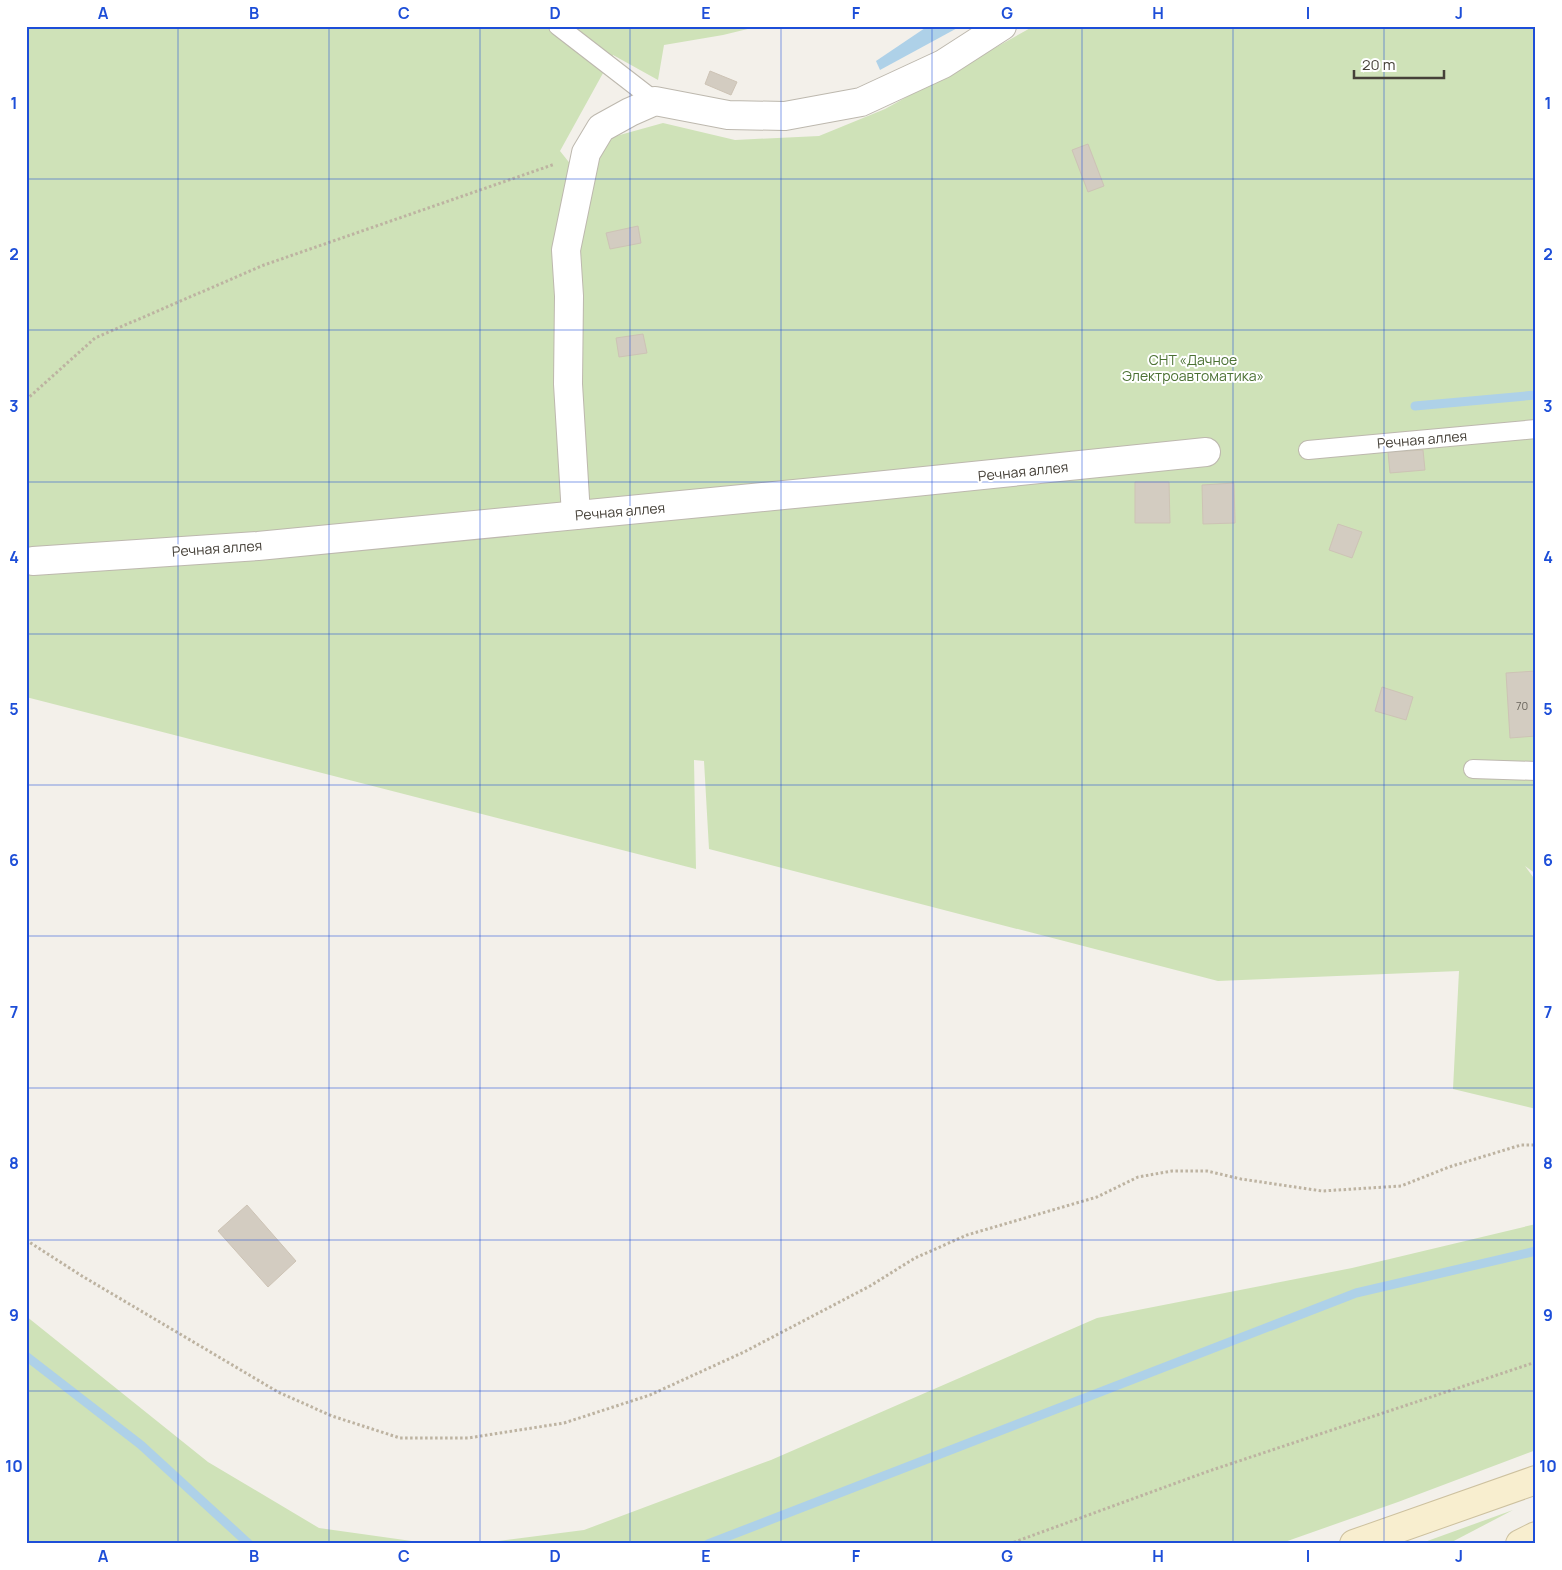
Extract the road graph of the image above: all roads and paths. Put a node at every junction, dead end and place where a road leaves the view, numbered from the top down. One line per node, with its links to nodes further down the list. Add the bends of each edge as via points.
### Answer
1 (558, 26): 3 (lane)
2 (1002, 26): 3 (street, via 943,64 861,102 785,116 728,115)
3 (655, 101): 4 (street, via 601,128)
4 (586, 153): 5 (path, via 264,265 95,338); 9 (street, via 566,250 568,384)
5 (26, 400)
6 (1536, 429): 7 (lane, Речная аллея)
7 (1308, 450)
8 (1206, 452): 9 (street, Речная аллея)
9 (576, 515): 10 (street, Речная аллея, via 258,546)
10 (33, 561)
11 (1473, 769): 12 (lane)
12 (1536, 771)
13 (1536, 1145): 14 (path, via 1521,1145 1392,1187 1322,1191 1207,1171 1172,1171 1138,1177 1097,1197 967,1235 915,1258 870,1286 744,1352 650,1395 564,1423 468,1438 400,1438 323,1412 278,1392)
14 (26, 1240)
15 (1536, 1362): 18 (path, via 1209,1471)
16 (1536, 1480): 19 (main road)
17 (1536, 1536): 20 (main road)
18 (1009, 1544)
19 (1354, 1544)
20 (1520, 1544)

